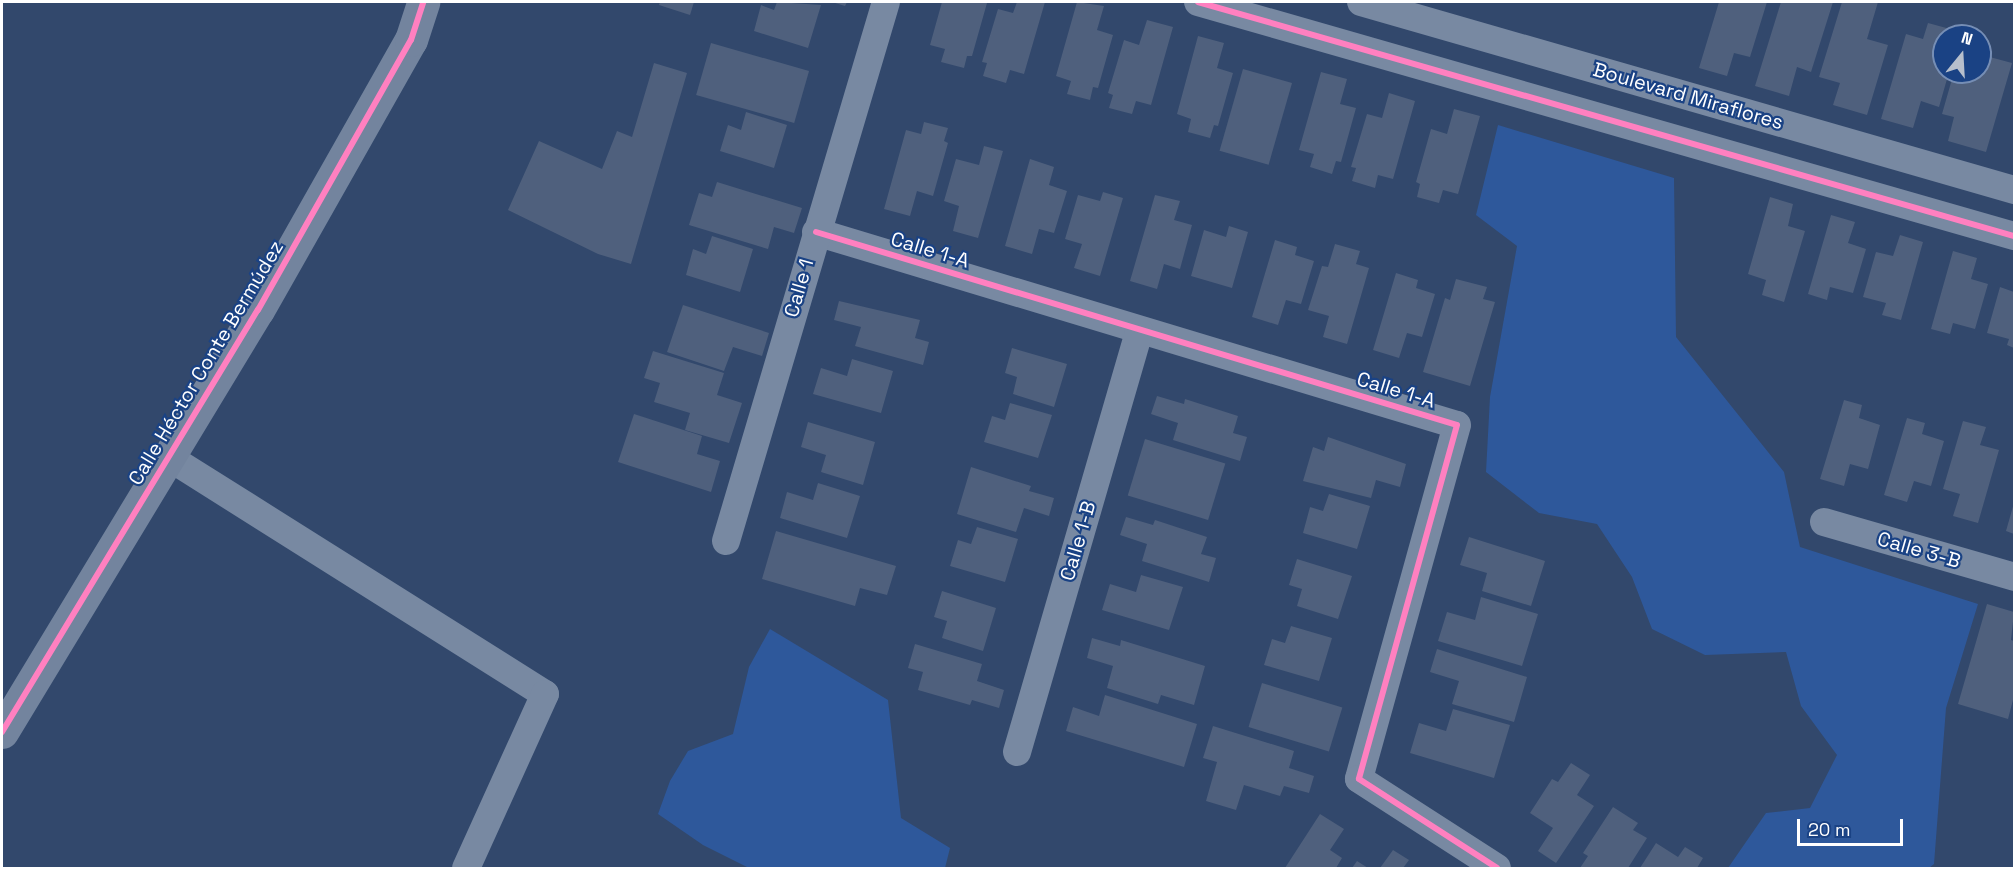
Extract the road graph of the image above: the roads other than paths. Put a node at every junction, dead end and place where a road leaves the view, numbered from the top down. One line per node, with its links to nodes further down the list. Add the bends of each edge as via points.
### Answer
1 (423, 2): 9 (street, Calle Héctor Conte Bermúdez, via 411,40)
2 (886, 2): 7 (street, Calle 1)
3 (1198, 2): 6 (street)
4 (1361, 2): 5 (street, Boulevard Miraflores)
5 (2014, 190)
6 (2013, 231)
7 (816, 232): 8 (street, Calle 1-A); 11 (street, Calle 1)
8 (1139, 331): 14 (street, Calle 1-B); 16 (street, Calle 1-A, via 1457,425 1359,779)
9 (170, 458): 13 (street, Calle Héctor Conte Bermúdez); 15 (street, via 545,694)
10 (1824, 522): 12 (street, Calle 3-B)
11 (726, 541)
12 (2014, 577)
13 (2, 732)
14 (1017, 752)
15 (466, 868)
16 (1497, 868)

